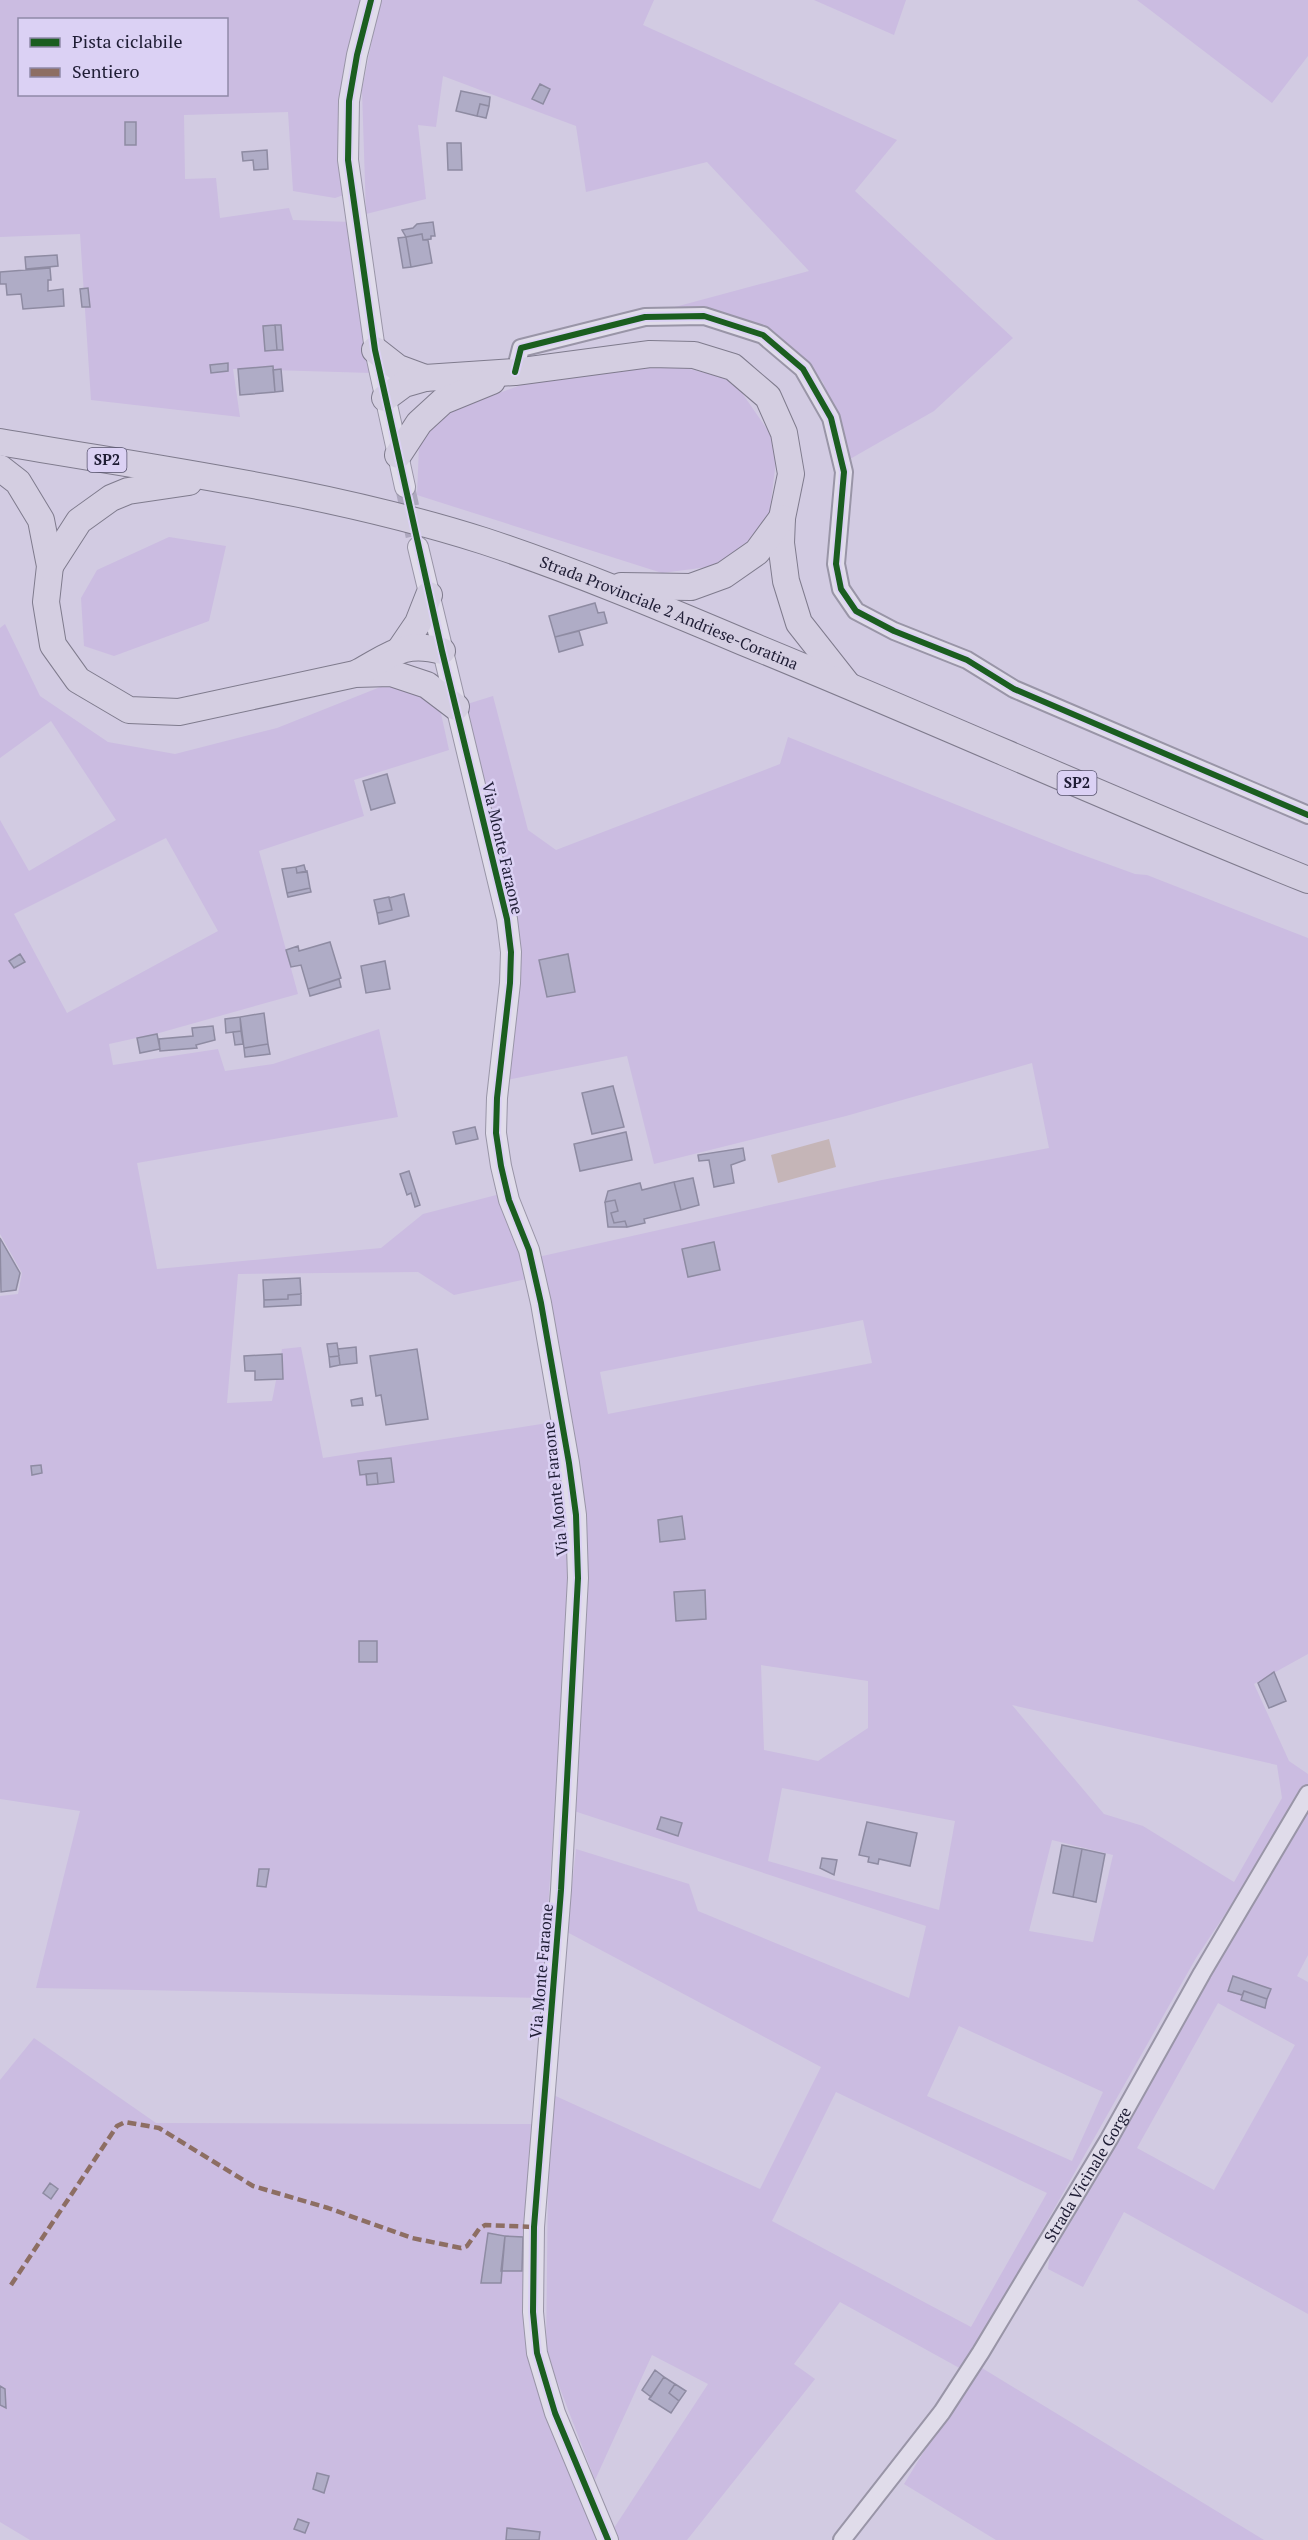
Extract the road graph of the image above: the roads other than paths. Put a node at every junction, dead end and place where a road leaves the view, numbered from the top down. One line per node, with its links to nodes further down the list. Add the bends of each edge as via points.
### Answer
1 (371, 0): 2 (street, via 349,101 348,160)
2 (375, 350): 4 (main road, via 398,368); 5 (street)
3 (515, 372): 4 (main road); 6 (main road); 12 (main road, via 650,354 694,355 734,367 768,398 784,433 790,474); 23 (street, via 520,348 645,317 704,316 763,335 803,369 831,418 844,472 836,564 841,589 856,611 967,660 1014,689)
4 (425, 378): 5 (main road, via 404,384)
5 (385, 398): 6 (main road, via 411,403); 8 (street)
6 (443, 401): 8 (main road, via 419,423)
7 (0, 442): 10 (main road, Strada Provinciale 2 Andriese-Coratina / SP2)
8 (398, 455): 11 (street)
9 (0, 468): 14 (main road, via 18,482 41,520)
10 (213, 478): 14 (main road, via 128,491 111,498 79,521); 15 (main road, Strada Provinciale 2 Andriese-Coratina / SP2, via 404,518)
11 (405, 487)
12 (782, 518): 15 (main road, via 757,552 724,575 691,586); 21 (main road, via 786,581 799,623)
13 (418, 547): 16 (street, Via Monte Faraone)
14 (50, 566): 20 (main road, via 46,602 53,645 78,680 129,710 179,712)
15 (609, 586): 21 (main road, Strada Provinciale 2 Andriese-Coratina / SP2)
16 (429, 595): 17 (main road, via 418,623); 18 (street, Via Monte Faraone)
17 (401, 648): 18 (main road, via 423,646); 20 (main road)
18 (442, 651): 19 (main road, via 424,666); 22 (street, Via Monte Faraone)
19 (391, 673): 20 (main road); 22 (main road, via 427,685)
20 (355, 674)
21 (847, 684): 24 (main road, Strada Provinciale 2 Andriese-Coratina / SP2)
22 (456, 707): 26 (street, Via Monte Faraone, via 507,919 511,952 496,1098 499,1155 541,1303 576,1515 578,1578 561,1890 534,2227 533,2312 537,2353 555,2413)
23 (1308, 816)
24 (1308, 880)
25 (1308, 1794): 27 (street, Strada Vicinale Gorge, via 1110,2139 981,2352 942,2412)
26 (608, 2540)
27 (842, 2540)

